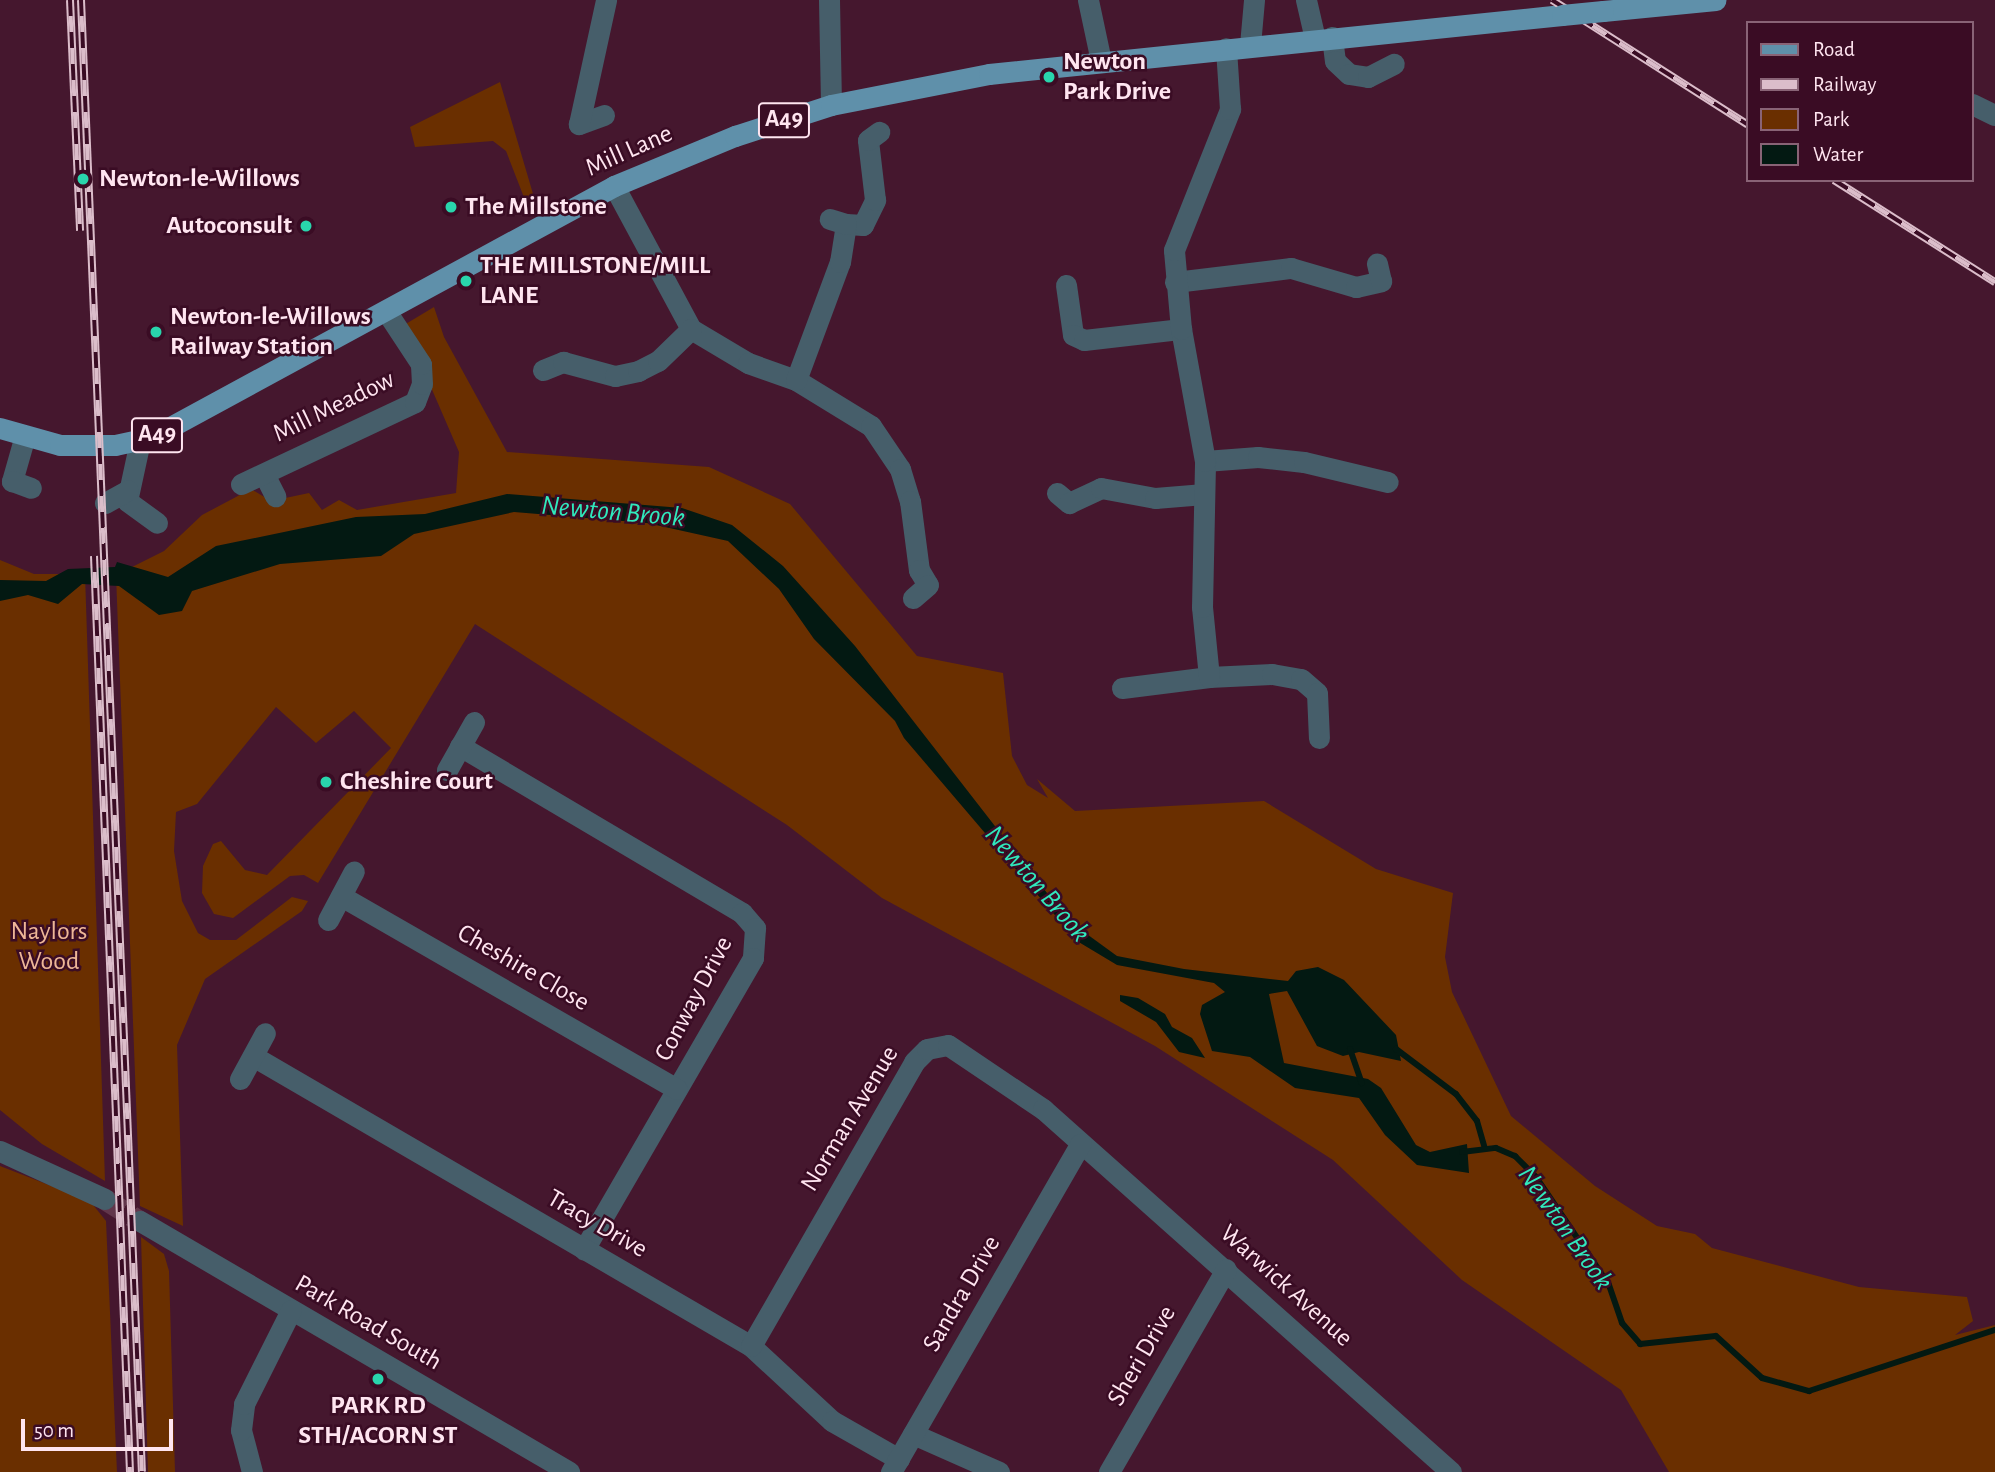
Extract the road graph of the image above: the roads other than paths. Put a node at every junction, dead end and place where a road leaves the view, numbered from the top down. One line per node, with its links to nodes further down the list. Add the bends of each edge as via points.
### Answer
1 (606, 0): 14 (street, via 574,127)
2 (830, 0): 12 (street)
3 (1088, 0): 10 (street)
4 (1254, 0): 8 (street)
5 (1306, 0): 7 (street)
6 (1715, 0): 7 (main road, Mill Lane / A49, bridge)
7 (1324, 38): 8 (main road, Mill Lane / A49); 11 (street, via 1335,61 1349,74 1368,77)
8 (1250, 45): 9 (main road, Mill Lane / A49)
9 (1226, 48): 10 (main road, Mill Lane / A49); 19 (street, via 1230,109 1216,153 1180,224)
10 (1101, 61): 12 (main road, Mill Lane / A49, via 953,79)
11 (1394, 64)
12 (831, 105): 17 (main road, Mill Lane / A49, via 735,136)
13 (1974, 105): 15 (street)
14 (604, 115)
15 (1995, 115)
16 (878, 132): 25 (street, via 868,140 875,200 863,225 838,222 839,262)
17 (614, 186): 21 (main road, Mill Lane / A49); 22 (street)
18 (1384, 278): 19 (street, via 1356,287 1291,268 1263,267)
19 (1175, 282): 23 (street)
20 (1066, 285): 23 (street, via 1073,335 1080,347)
21 (386, 311): 28 (main road, Mill Lane / A49, via 193,419); 30 (street, Mill Meadow, via 421,364 422,384 415,402)
22 (691, 329): 24 (street, via 658,361 615,376); 25 (street, via 748,363)
23 (1181, 329): 29 (street)
24 (557, 358)
25 (796, 380): 40 (street, via 871,426 900,469 919,570)
26 (0, 428): 27 (main road, Mill Lane / A49)
27 (24, 439): 28 (main road, Mill Lane / A49, via 60,445); 31 (street)
28 (140, 440): 34 (street)
29 (1205, 461): 32 (street, via 1258,457 1304,462); 35 (street)
30 (264, 474): 33 (street, Mill Meadow); 36 (street, Mill Meadow)
31 (15, 482)
32 (1389, 483)
33 (241, 484)
34 (127, 493): 37 (street); 39 (street, via 132,508)
35 (1204, 494): 38 (street, via 1155,498 1101,488); 41 (street, via 1202,607)
36 (275, 496)
37 (105, 503)
38 (1068, 504)
39 (157, 523)
40 (928, 586)
41 (1209, 677): 42 (street); 44 (street, via 1272,674 1323,687)
42 (1122, 688)
43 (474, 722): 45 (street)
44 (1319, 738)
45 (460, 746): 46 (street); 53 (street, Conway Drive, via 750,920 757,939 753,958)
46 (447, 770)
47 (354, 871): 48 (street)
48 (341, 896): 49 (street); 53 (street, Cheshire Close)
49 (328, 920)
50 (265, 1034): 51 (street)
51 (253, 1056): 52 (street); 58 (street, Tracy Drive)
52 (240, 1079)
53 (677, 1089): 58 (street, Conway Drive)
54 (1080, 1144): 59 (street, Warwick Avenue); 61 (street, Norman Avenue, via 1043,1109 959,1049 928,1049 914,1062); 62 (street, Sandra Drive)
55 (0, 1151): 56 (street)
56 (105, 1199)
57 (140, 1221): 60 (street, Park Road South)
58 (584, 1250): 61 (street, Tracy Drive)
59 (1226, 1269): 67 (street, Sheri Drive); 68 (street, Warwick Avenue)
60 (291, 1310): 64 (street, via 244,1404 241,1430); 65 (street, Park Road South)
61 (751, 1346): 63 (street, Tracy Drive, via 832,1421)
62 (913, 1434): 63 (street, Sandra Drive); 66 (street)
63 (895, 1465)
64 (252, 1472)
65 (569, 1472)
66 (999, 1472)
67 (1109, 1472)
68 (1451, 1472)

